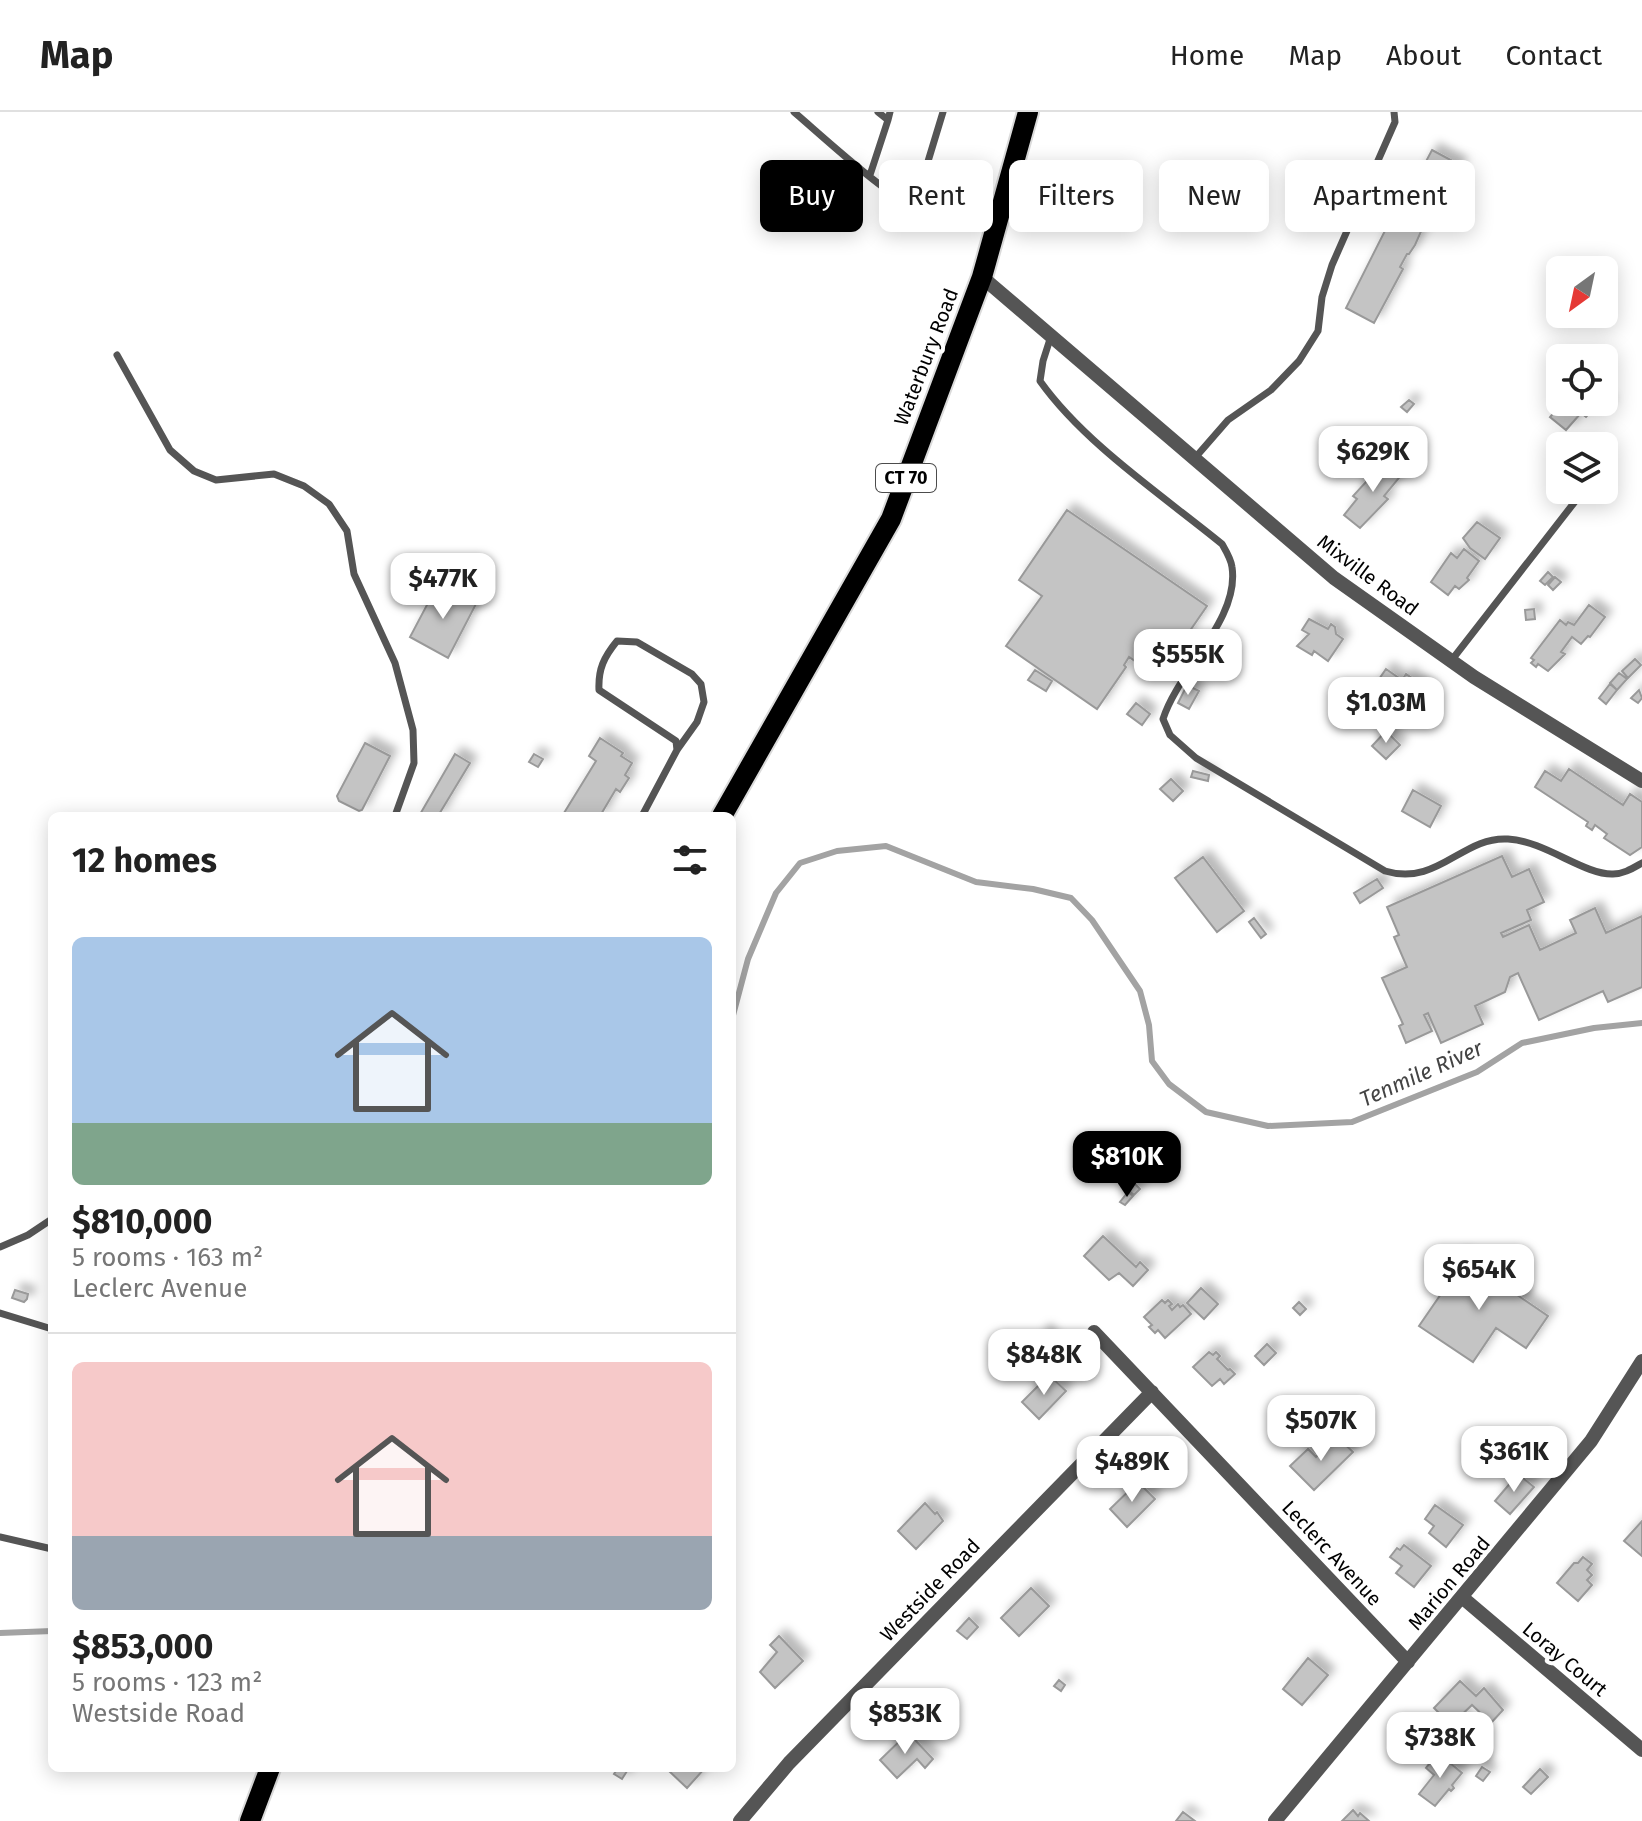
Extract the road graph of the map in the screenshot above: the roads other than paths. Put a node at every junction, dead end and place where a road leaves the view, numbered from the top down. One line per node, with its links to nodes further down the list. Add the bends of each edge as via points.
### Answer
1 (794, 112): 7 (lane)
2 (878, 112): 6 (lane)
3 (943, 112): 7 (lane, via 914,197 906,200)
4 (1028, 112): 8 (main road, Waterbury Road / CT 70)
5 (1394, 112): 11 (lane, via 1395,122 1332,265 1318,331 1271,390 1228,420)
6 (889, 116): 7 (lane)
7 (870, 175)
8 (982, 277): 9 (street, Mixville Road); 18 (main road, Waterbury Road / CT 70, via 891,519)
9 (1051, 336): 11 (street, Mixville Road); 19 (lane, via 1040,381 1058,407 1222,544 1232,564 1225,609 1169,700 1163,719 1187,751 1277,809 1400,876 1420,875 1484,843 1504,839 1532,842 1612,874)
10 (117, 355): 16 (lane, via 170,450 194,471 216,480 274,474 329,504 347,531 354,574 395,663 413,730 414,763)
11 (1194, 459): 13 (street, Mixville Road, via 1334,578)
12 (1573, 504): 13 (lane)
13 (1451, 661): 15 (street, Mixville Road)
14 (677, 750): 14 (lane, via 676,741 599,690 603,657 617,641 637,642 701,684 704,702 697,722); 17 (lane)
15 (1642, 781)
16 (396, 812)
17 (644, 812)
18 (724, 812)
19 (1642, 863)
20 (48, 1222): 21 (lane)
21 (0, 1247)
22 (0, 1313): 23 (lane)
23 (48, 1328)
24 (1094, 1332): 26 (street, Leclerc Avenue)
25 (1642, 1361): 29 (street, Marion Road, via 1591,1441)
26 (1152, 1392): 30 (street, Leclerc Avenue); 34 (street, Westside Road, via 789,1763)
27 (0, 1537): 28 (lane)
28 (48, 1548)
29 (1463, 1598): 30 (street, Marion Road); 31 (street, Loray Court)
30 (1408, 1662): 35 (street, Marion Road)
31 (1642, 1750)
32 (268, 1772): 33 (main road)
33 (250, 1821)
34 (740, 1821)
35 (1275, 1821)

